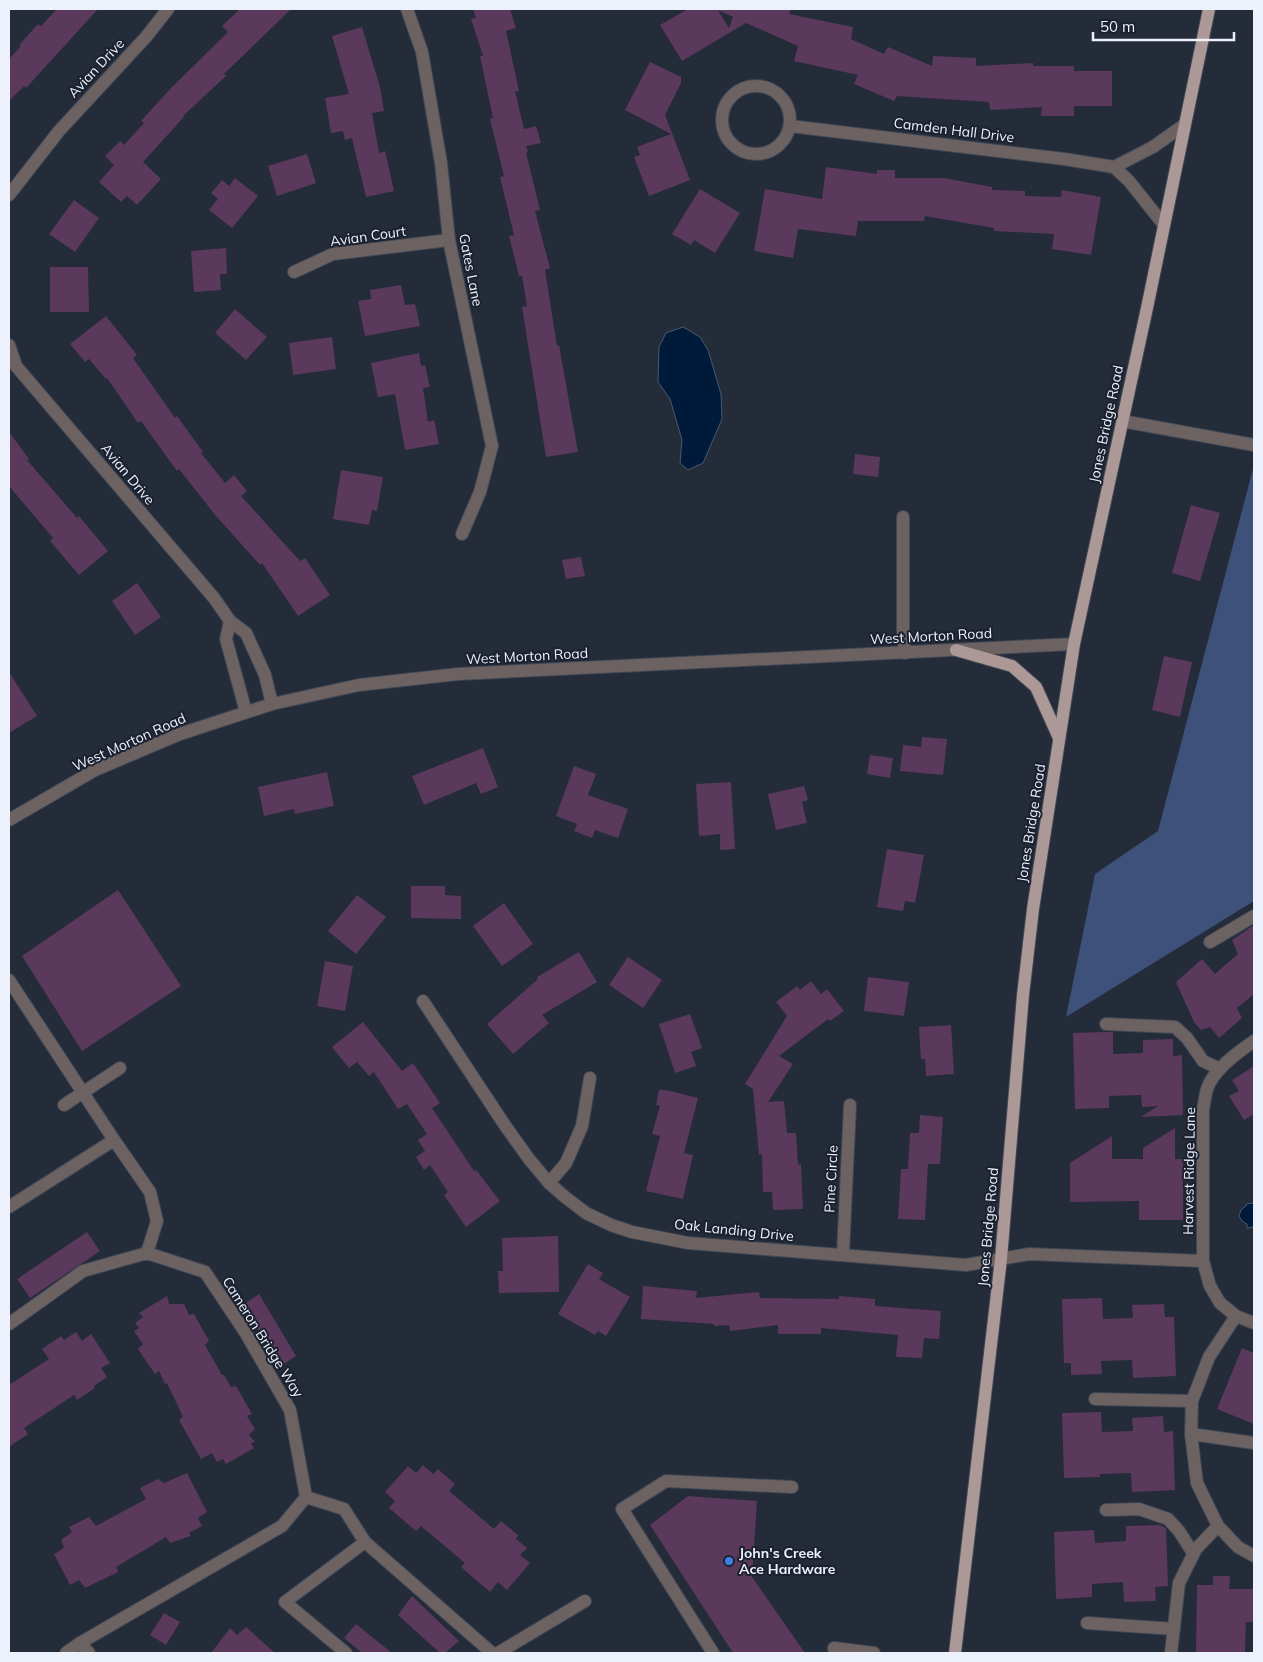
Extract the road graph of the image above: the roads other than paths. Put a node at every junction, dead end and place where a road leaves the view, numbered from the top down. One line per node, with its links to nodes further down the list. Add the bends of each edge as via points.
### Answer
1 (168, 9): 7 (street, Avian Drive, via 59,131)
2 (407, 9): 9 (street, Gates Lane, via 422,52 442,163)
3 (1209, 9): 5 (main road, Jones Bridge Road)
4 (790, 126): 4 (street, via 779,146 769,152 746,153 728,138 722,117 731,97 745,89 761,86 771,89 787,104); 6 (street, Camden Hall Drive)
5 (1184, 126): 6 (street); 8 (main road, Jones Bridge Road)
6 (1114, 167): 8 (street)
7 (9, 195)
8 (1164, 225): 12 (main road, Jones Bridge Road)
9 (449, 240): 10 (street, Avian Court, via 333,254); 15 (street, Gates Lane, via 492,446 480,492)
10 (294, 272)
11 (9, 345): 16 (street, Avian Drive, via 16,366 214,598)
12 (1122, 421): 13 (street); 17 (main road, Jones Bridge Road)
13 (1254, 445)
14 (903, 517): 19 (street)
15 (462, 534)
16 (230, 621): 20 (street, Avian Drive, via 246,633 265,675); 21 (street, via 226,639)
17 (1074, 644): 18 (street, West Morton Road); 22 (main road, Jones Bridge Road)
18 (956, 650): 19 (street, West Morton Road); 22 (main road, via 1012,666 1036,687)
19 (905, 653): 20 (street, West Morton Road, via 458,674 359,686)
20 (272, 704): 21 (street, West Morton Road)
21 (246, 712): 23 (street, West Morton Road, via 180,734 95,770)
22 (1059, 738): 41 (main road, Jones Bridge Road, via 1023,995)
23 (9, 820)
24 (1254, 916): 25 (street)
25 (1210, 942)
26 (9, 980): 33 (street)
27 (423, 1001): 37 (street, Oak Landing Drive, via 504,1124)
28 (1106, 1024): 31 (street, via 1175,1027 1203,1062)
29 (1254, 1041): 31 (street, Harvest Ridge Lane)
30 (120, 1068): 33 (street)
31 (1220, 1069): 42 (street, Harvest Ridge Lane, via 1207,1088 1203,1109)
32 (590, 1078): 37 (street, via 582,1126 566,1162)
33 (83, 1092): 34 (street); 36 (street)
34 (64, 1105)
35 (850, 1105): 40 (street, Pine Circle)
36 (114, 1140): 38 (street); 39 (street, via 150,1192 157,1221)
37 (550, 1183): 40 (street, Oak Landing Drive, via 586,1213 632,1232 688,1243)
38 (9, 1207)
39 (147, 1253): 45 (street, via 83,1271); 51 (street, Cameron Bridge Way, via 205,1272 245,1332 290,1410)
40 (843, 1254): 41 (street, Oak Landing Drive, via 966,1265)
41 (1001, 1259): 42 (street, via 1030,1254); 69 (main road, Jones Bridge Road)
42 (1203, 1262): 43 (street, Harvest Ridge Lane, via 1210,1286 1220,1303)
43 (1236, 1316): 44 (street, Harvest Ridge Lane); 47 (street, via 1209,1357)
44 (1254, 1323)
45 (9, 1324)
46 (1095, 1399): 47 (street)
47 (1192, 1401): 48 (street)
48 (1191, 1434): 49 (street); 53 (street, via 1197,1483)
49 (1254, 1443)
50 (792, 1487): 66 (street, via 666,1481 622,1509)
51 (306, 1497): 54 (street, via 344,1509); 60 (street, via 282,1526)
52 (1106, 1510): 55 (street, via 1139,1509 1168,1519)
53 (1218, 1526): 55 (street); 56 (street, via 1238,1547)
54 (365, 1542): 63 (street, via 285,1602); 64 (street)
55 (1193, 1554): 59 (street, via 1179,1583)
56 (1254, 1556)
57 (585, 1600): 65 (street)
58 (1087, 1623): 59 (street)
59 (1174, 1629): 70 (street)
60 (80, 1643): 61 (street); 62 (street)
61 (66, 1653)
62 (89, 1653)
63 (346, 1653)
64 (492, 1653)
65 (498, 1653)
66 (713, 1653)
67 (835, 1653): 68 (street, via 834,1648)
68 (874, 1653)
69 (955, 1653)
70 (1171, 1653)

